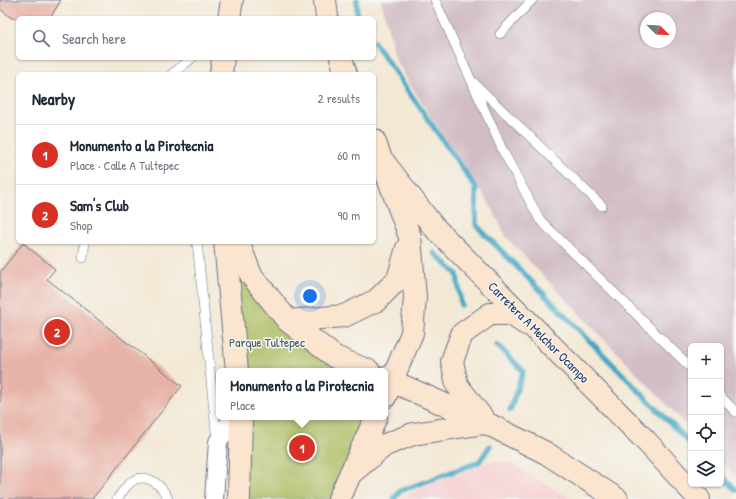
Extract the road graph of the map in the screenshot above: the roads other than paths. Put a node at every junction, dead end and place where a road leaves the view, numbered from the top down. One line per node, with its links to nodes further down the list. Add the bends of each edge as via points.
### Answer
1 (232, 0): 5 (main road)
2 (324, 0): 6 (main road)
3 (435, 0): 14 (lane)
4 (532, 0): 7 (lane)
5 (229, 16)
6 (327, 16)
7 (500, 34)
8 (190, 60): 11 (lane)
9 (224, 60): 12 (main road)
10 (342, 60): 13 (main road)
11 (174, 72)
12 (222, 72)
13 (345, 72)
14 (469, 78): 17 (lane); 26 (lane, via 502,151 540,220)
15 (376, 145): 16 (main road)
16 (383, 161): 18 (main road); 25 (main road, Carretera A Melchor Ocampo, via 434,226)
17 (602, 206)
18 (410, 237): 24 (main road, via 398,279 377,300 344,316); 29 (main road, via 415,297 412,333)
19 (85, 244): 23 (lane)
20 (197, 244): 37 (lane)
21 (225, 244): 27 (main road)
22 (239, 244): 24 (main road, via 251,275)
23 (83, 258)
24 (288, 321): 28 (main road, via 335,357)
25 (539, 332): 36 (main road, via 511,314 490,314 462,334 452,361 457,385); 45 (main road, Carretera A Melchor Ocampo)
26 (688, 365)
27 (237, 368)
28 (362, 368)
29 (388, 383)
30 (388, 385): 36 (main road)
31 (724, 400): 32 (lane)
32 (736, 412)
33 (231, 420): 37 (street)
34 (240, 420): 42 (main road)
35 (375, 420): 38 (main road)
36 (486, 423): 38 (main road, via 413,434 385,445); 44 (main road, via 546,453)
37 (218, 442): 41 (street)
38 (350, 474): 43 (main road)
39 (117, 499): 40 (lane, via 130,482 140,478 152,480 163,489)
40 (168, 499)
41 (214, 499)
42 (239, 499)
43 (339, 499)
44 (617, 499)
45 (699, 499)

